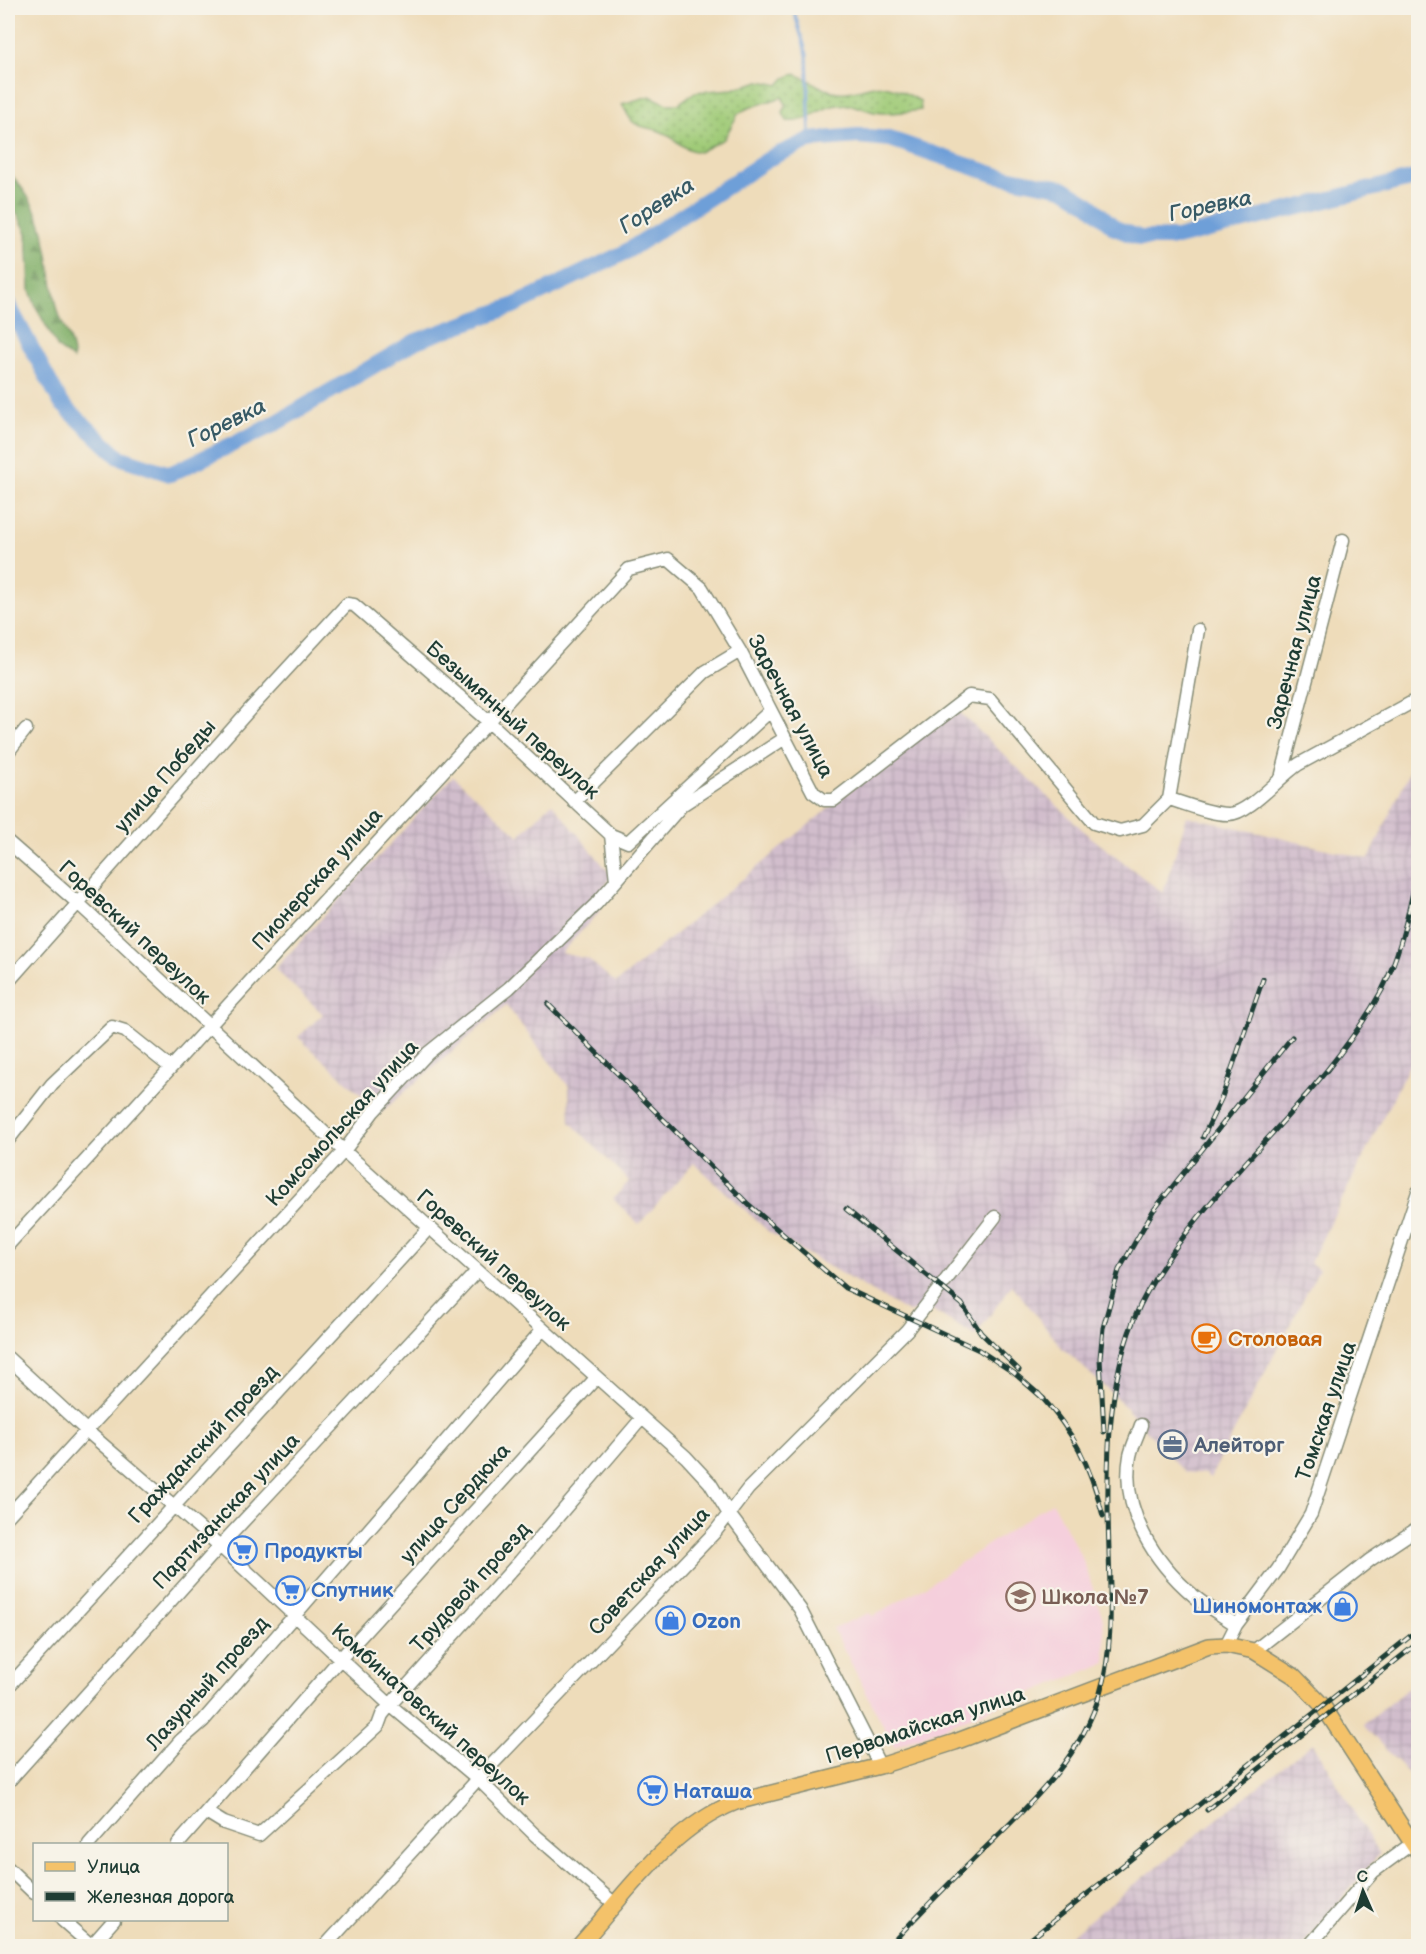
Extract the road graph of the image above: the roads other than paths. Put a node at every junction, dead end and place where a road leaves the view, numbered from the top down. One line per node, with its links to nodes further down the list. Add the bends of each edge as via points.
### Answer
1 (1343, 540): 12 (street, Заречная улица)
2 (668, 559): 5 (street, Заречная улица, via 702,588); 8 (street, Пионерская улица, via 629,569)
3 (354, 605): 8 (street, Безымянный переулок); 18 (street, улица Победы, via 341,608)
4 (1198, 630): 13 (street)
5 (740, 651): 7 (street, Заречная улица); 14 (street, via 705,672)
6 (1419, 699): 12 (street)
7 (769, 712): 10 (street, Заречная улица); 15 (street, via 628,842)
8 (489, 722): 14 (street, Безымянный переулок); 20 (street, Пионерская улица)
9 (26, 729): 11 (street)
10 (786, 738): 13 (street, Заречная улица, via 813,792 824,800 834,800 969,696 990,699 1094,823 1120,831 1143,825); 17 (street, Комсомольская улица, via 682,805)
11 (8, 752)
12 (1282, 774): 13 (street, via 1240,812 1227,815)
13 (1169, 799)
14 (574, 802): 15 (street, Безымянный переулок)
15 (611, 835): 17 (street)
16 (8, 842): 18 (street, Горевский переулок)
17 (616, 879): 23 (street, Комсомольская улица, via 596,904 509,988 428,1053 373,1112)
18 (79, 904): 19 (street, улица Победы); 20 (street, Горевский переулок)
19 (8, 982)
20 (209, 1028): 21 (street, Пионерская улица); 23 (street, Горевский переулок)
21 (170, 1066): 22 (street, via 125,1031 112,1027 52,1084); 27 (street, Пионерская улица)
22 (8, 1140)
23 (344, 1151): 26 (street, Горевский переулок); 34 (street, Комсомольская улица)
24 (1419, 1192): 41 (street, Томская улица, via 1311,1514 1278,1569)
25 (995, 1217): 36 (street, Советская улица, via 907,1330 748,1489)
26 (429, 1228): 28 (street, Горевский переулок); 35 (street, Гражданский проезд)
27 (8, 1245)
28 (477, 1271): 29 (street, Горевский переулок); 39 (street, Партизанская улица)
29 (542, 1330): 31 (street, Горевский переулок); 40 (street, Лазурный проезд)
30 (8, 1358): 34 (street, Комбинатовский переулок)
31 (596, 1378): 32 (street, Горевский переулок); 44 (street, улица Сердюка)
32 (642, 1418): 36 (street, Горевский переулок, via 710,1483); 46 (street, Трудовой проезд)
33 (1142, 1425): 41 (street, via 1130,1456 1130,1497 1139,1527 1170,1571 1195,1597)
34 (87, 1431): 35 (street, Комбинатовский переулок); 37 (street, Комсомольская улица)
35 (173, 1505): 39 (street, Комбинатовский переулок); 45 (street, Гражданский проезд)
36 (729, 1514): 47 (street, Горевский переулок, via 800,1610); 48 (street, Советская улица)
37 (8, 1516)
38 (1419, 1528): 43 (street, via 1370,1560)
39 (220, 1546): 40 (street, Комбинатовский переулок); 49 (street, Партизанская улица)
40 (295, 1615): 44 (street, Комбинатовский переулок); 51 (street, Лазурный проезд)
41 (1236, 1625): 42 (street)
42 (1226, 1646): 43 (main road, Первомайская улица); 47 (main road, Первомайская улица, via 1189,1651 1001,1725)
43 (1254, 1651): 53 (main road, via 1294,1676 1323,1707)
44 (341, 1658): 46 (street, Комбинатовский переулок); 50 (street, улица Сердюка)
45 (8, 1687)
46 (390, 1705): 48 (street, Комбинатовский переулок); 50 (street, Трудовой проезд, via 378,1726 259,1835)
47 (880, 1767): 56 (main road, Первомайская улица, via 718,1809 674,1838)
48 (478, 1779): 56 (street, Комбинатовский переулок, via 535,1836); 60 (street, Советская улица)
49 (8, 1782)
50 (206, 1812): 52 (street, улица Сердюка)
51 (91, 1843)
52 (180, 1843)
53 (1417, 1845): 62 (street, via 1373,1872)
54 (8, 1868): 55 (street)
55 (33, 1892)
56 (616, 1905): 61 (main road, Первомайская улица)
57 (63, 1921): 59 (street)
58 (113, 1921): 59 (street)
59 (92, 1946)
60 (325, 1947)
61 (579, 1947)
62 (1310, 1947)

